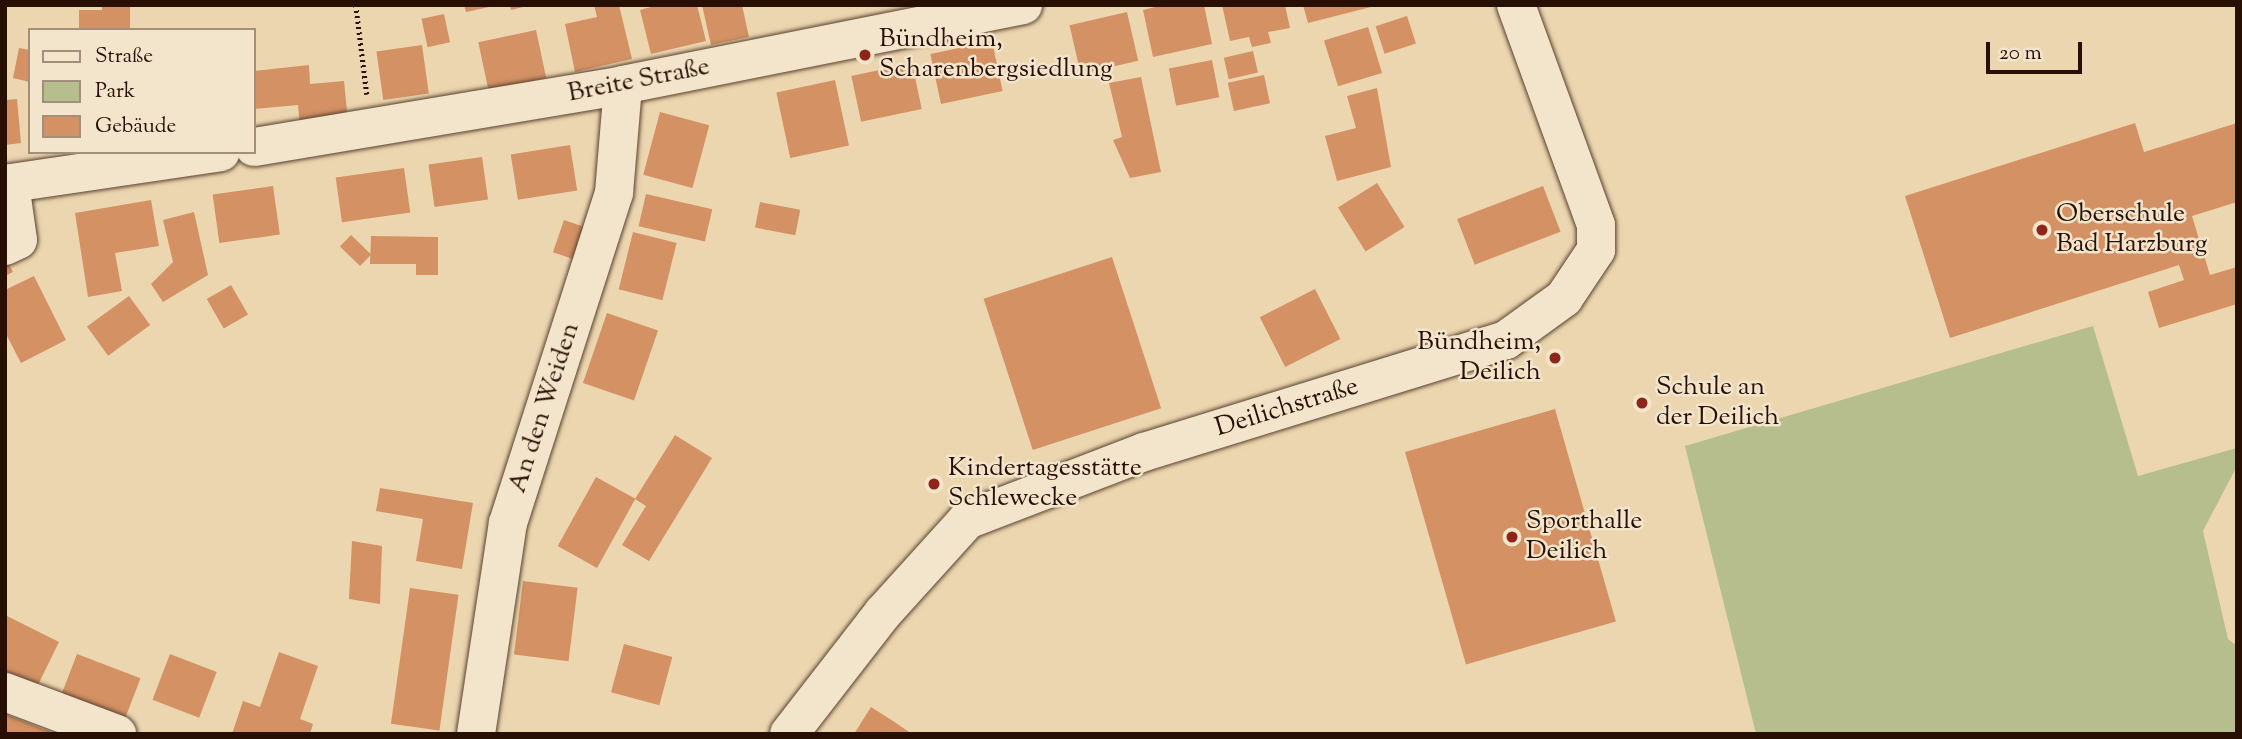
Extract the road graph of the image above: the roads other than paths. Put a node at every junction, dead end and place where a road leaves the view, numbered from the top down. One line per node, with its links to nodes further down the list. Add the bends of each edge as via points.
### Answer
1 (1023, 5): 3 (street, Breite Straße)
2 (1516, 5): 12 (street, Deilichstraße, via 1596,225 1591,262 1564,298 1506,340 1144,452 967,520 883,613)
3 (961, 12): 4 (street, Breite Straße)
4 (623, 85): 5 (street, Breite Straße); 11 (street, An den Weiden, via 614,193 508,523)
5 (256, 147)
6 (208, 154): 7 (street)
7 (8, 184): 8 (street, via 18,240)
8 (5, 246)
9 (5, 692): 10 (street)
10 (117, 734)
11 (476, 734)
12 (789, 734)

